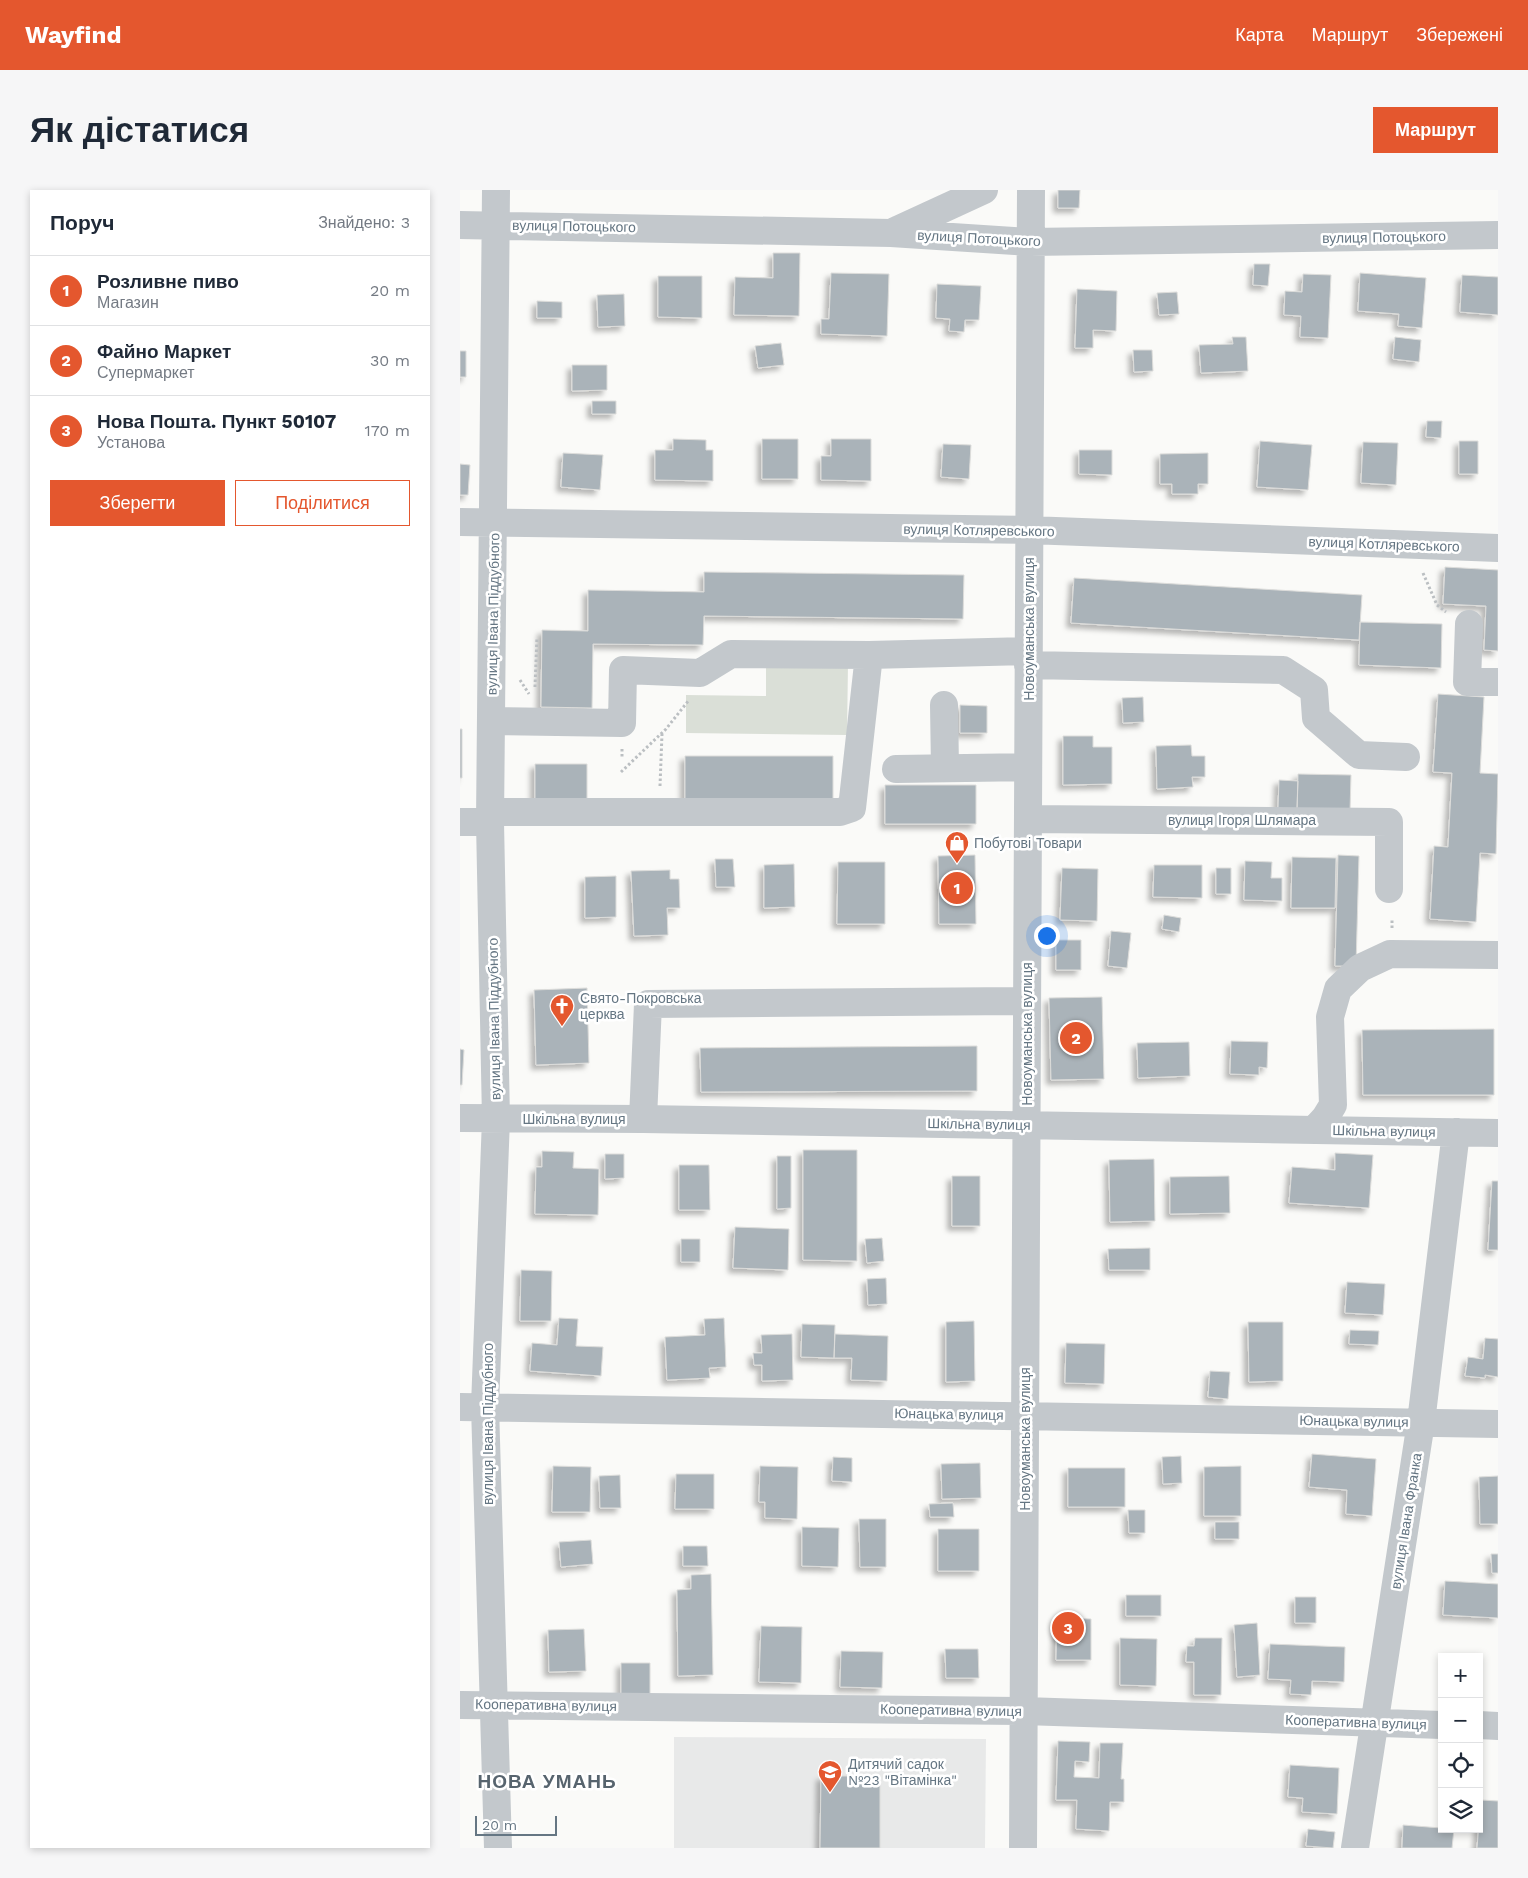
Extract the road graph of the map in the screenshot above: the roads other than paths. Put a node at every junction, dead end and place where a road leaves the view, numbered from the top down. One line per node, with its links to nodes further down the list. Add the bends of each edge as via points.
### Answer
1 (496, 190): 5 (street, вулиця Івана Піддубного)
2 (984, 190): 6 (street)
3 (1031, 190): 8 (street, Новоуманська вулиця)
4 (460, 225): 5 (street, вулиця Потоцького)
5 (496, 225): 6 (street, вулиця Потоцького); 10 (street, вулиця Івана Піддубного)
6 (891, 233): 8 (street, вулиця Потоцького)
7 (1498, 235): 8 (street, вулиця Потоцького)
8 (1030, 242): 11 (street, Новоуманська вулиця)
9 (460, 522): 10 (street, вулиця Котляревського)
10 (493, 522): 11 (street, вулиця Котляревського); 18 (street, вулиця Івана Піддубного)
11 (1029, 530): 12 (street, вулиця Котляревського); 15 (street, Новоуманська вулиця)
12 (1498, 548)
13 (1469, 624): 16 (street, via 1468,682)
14 (869, 655): 15 (street); 18 (street, via 731,654 700,673 624,670 622,723); 23 (street, via 852,808 840,812 662,812)
15 (1028, 658): 19 (street, via 1283,670 1314,690 1316,718 1322,731 1359,755); 20 (street, Новоуманська вулиця)
16 (1498, 682)
17 (944, 704): 21 (street)
18 (492, 721): 23 (street, вулиця Івана Піддубного)
19 (1406, 757)
20 (1028, 767): 21 (street); 24 (street, Новоуманська вулиця)
21 (945, 768): 22 (street)
22 (896, 769)
23 (490, 817): 25 (street); 30 (street, вулиця Івана Піддубного)
24 (1028, 819): 26 (street, вулиця Ігоря Шлямара, via 1389,822); 28 (street, Новоуманська вулиця)
25 (460, 822)
26 (1389, 889)
27 (1498, 955): 33 (street, via 1390,954 1360,968 1338,989 1330,1017 1333,1105)
28 (1027, 1001): 31 (street, via 968,994 648,1004); 32 (street, Новоуманська вулиця)
29 (460, 1118): 30 (street, Шкільна вулиця)
30 (496, 1119): 31 (street, Шкільна вулиця); 36 (street, вулиця Івана Піддубного)
31 (643, 1119): 32 (street, Шкільна вулиця)
32 (1026, 1125): 33 (street, Шкільна вулиця); 37 (street, Новоуманська вулиця)
33 (1314, 1130): 34 (street, Шкільна вулиця)
34 (1456, 1132): 35 (street, Шкільна вулиця); 38 (street, вулиця Івана Франка)
35 (1498, 1133)
36 (472, 1407): 37 (street, Юнацька вулиця); 41 (street, вулиця Івана Піддубного)
37 (1025, 1416): 38 (street, Юнацька вулиця); 42 (street, Новоуманська вулиця)
38 (1421, 1422): 39 (street, Юнацька вулиця); 43 (street, вулиця Івана Франка)
39 (1498, 1424)
40 (460, 1705): 41 (street, Кооперативна вулиця)
41 (493, 1705): 42 (street, Кооперативна вулиця); 47 (street, вулиця Івана Піддубного)
42 (1024, 1710): 43 (street, Кооперативна вулиця); 48 (street, Новоуманська вулиця)
43 (1374, 1724): 44 (street, Кооперативна вулиця); 49 (street, вулиця Івана Франка)
44 (1438, 1725)
45 (1483, 1725): 46 (street)
46 (1498, 1726)
47 (498, 1848)
48 (1023, 1848)
49 (1355, 1848)

